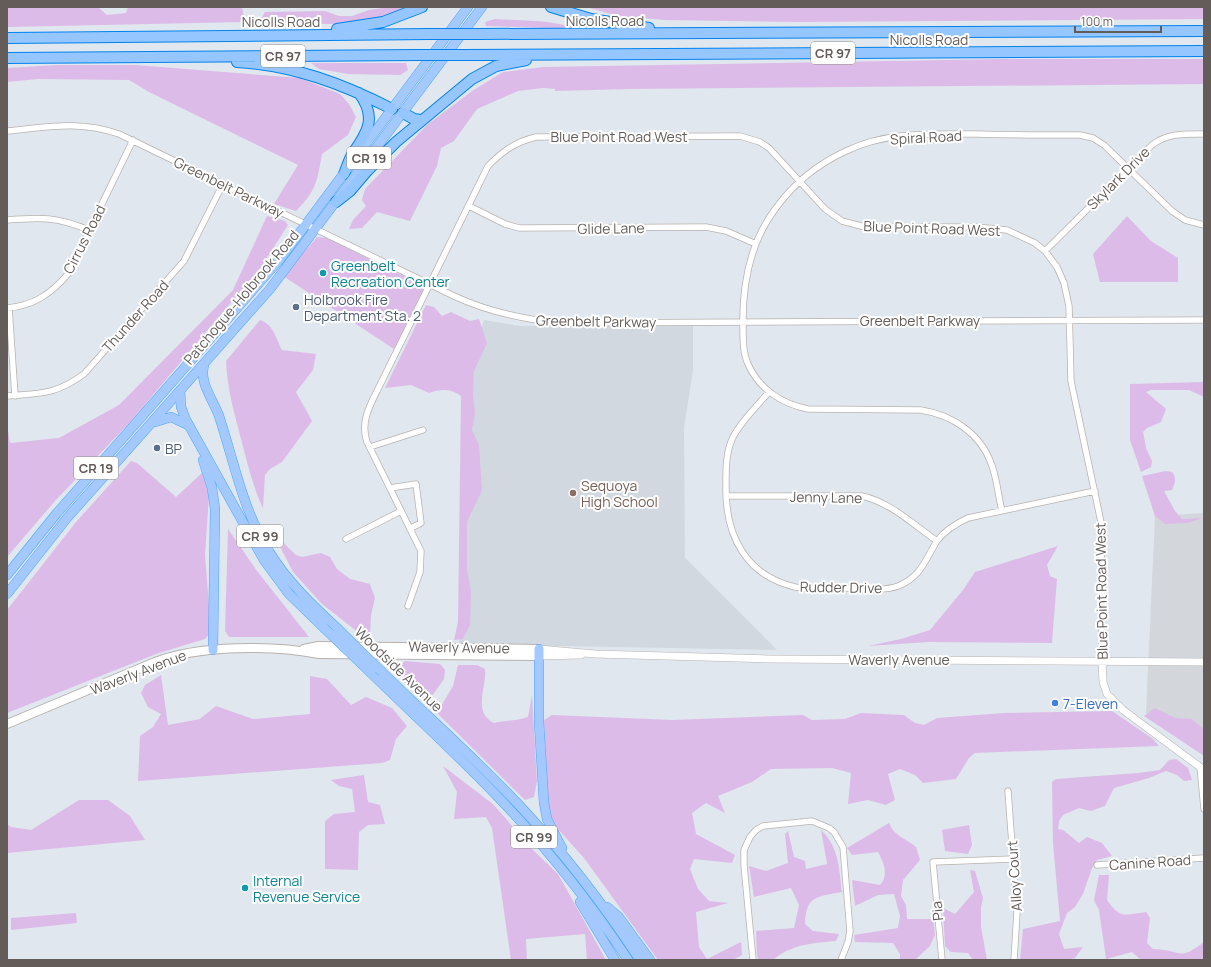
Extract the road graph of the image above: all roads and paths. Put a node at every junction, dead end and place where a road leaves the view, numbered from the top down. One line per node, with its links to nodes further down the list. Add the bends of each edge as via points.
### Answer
1 (422, 7): 7 (highway, via 371,25)
2 (468, 7): 14 (main road, Patchogue-Holbrook Road / CR 19)
3 (482, 7): 15 (main road, Patchogue-Holbrook Road / CR 19)
4 (551, 7): 6 (highway, via 577,16 620,24)
5 (1204, 31): 6 (highway, Nicolls Road / CR 97)
6 (711, 33): 7 (highway, Nicolls Road / CR 97, bridge)
7 (284, 35): 8 (highway, Nicolls Road / CR 97)
8 (7, 38)
9 (1204, 51): 10 (highway, Nicolls Road / CR 97)
10 (593, 54): 11 (highway, Nicolls Road / CR 97, bridge); 16 (highway, via 514,61 488,69 467,82)
11 (150, 57): 12 (highway, Nicolls Road / CR 97); 13 (highway, via 182,61 242,62 280,67 321,77)
12 (7, 58)
13 (359, 93): 14 (highway); 21 (highway, via 367,108 369,125)
14 (392, 109): 15 (main road); 21 (main road, Patchogue-Holbrook Road / CR 19)
15 (403, 113): 16 (highway); 24 (main road, Patchogue-Holbrook Road / CR 19)
16 (421, 120): 24 (highway)
17 (7, 131): 19 (street, Greenbelt Parkway, via 88,125)
18 (1204, 134): 20 (street, Skylark Drive, via 1173,134 1162,138)
19 (133, 140): 23 (street, Greenbelt Parkway); 30 (street, Cirrus Road)
20 (1128, 167): 22 (street, Spiral Road, via 1094,138 1080,135 912,135 871,141 846,151 812,171); 28 (street, Spiral Road, via 1172,211 1185,220); 32 (street, Skylark Drive)
21 (344, 174): 27 (main road, Patchogue-Holbrook Road / CR 19)
22 (799, 182): 25 (street, Blue Point Road West, via 769,148 760,142 740,136 536,137 509,146 488,166); 31 (street, Spiral Road, via 775,209); 32 (street, Blue Point Road West, via 825,209 853,225 994,228 1020,234)
23 (223, 184): 27 (street, Greenbelt Parkway); 43 (street, Thunder Road, via 184,261 84,374 72,383 51,391)
24 (336, 202): 29 (main road, Patchogue-Holbrook Road / CR 19)
25 (469, 206): 31 (street, Glide Lane, via 518,228 706,227 726,231); 33 (street, Blue Point Road West)
26 (7, 220): 30 (street, via 45,217 68,221)
27 (306, 224): 29 (street, Greenbelt Parkway); 39 (main road, Patchogue-Holbrook Road / CR 19, via 259,283)
28 (1204, 225)
29 (316, 229): 33 (street, Greenbelt Parkway); 38 (main road, Patchogue-Holbrook Road / CR 19, via 270,289)
30 (89, 230): 34 (street, Cirrus Road, via 68,274 59,284 32,303)
31 (756, 244): 37 (street, Spiral Road, via 745,283)
32 (1045, 251): 35 (street, Blue Point Road West, via 1057,267 1064,283)
33 (431, 285): 37 (street, Greenbelt Parkway, via 488,310 538,321); 48 (street, Blue Point Road West, via 368,410 364,430)
34 (8, 308): 43 (street)
35 (1070, 320): 36 (street, Greenbelt Parkway); 37 (street, Greenbelt Parkway); 50 (street, Blue Point Road West, via 1070,381)
36 (1204, 320)
37 (743, 321): 41 (street, Spiral Road, via 748,364)
38 (205, 363): 40 (main road, Patchogue-Holbrook Road / CR 19); 64 (main road, Woodside Avenue / CR 99, bridge, via 202,375 204,382 215,405 243,494 269,552 293,585 382,672)
39 (188, 364): 40 (main road, CR 99); 57 (main road, Patchogue-Holbrook Road / CR 19, via 57,513)
40 (180, 391): 44 (main road, Patchogue-Holbrook Road / CR 19); 45 (main road, Woodside Avenue / CR 99, via 181,407)
41 (769, 392): 51 (street, Rudder Drive, via 743,422 730,446 727,457); 53 (street, Spiral Road, via 782,400 808,409 921,410 937,412 953,420 973,435 991,462)
42 (7, 396): 43 (street, Thunder Road)
43 (15, 396)
44 (150, 425): 45 (main road, via 162,418 171,417); 58 (main road, Patchogue-Holbrook Road / CR 19, via 68,518)
45 (188, 425): 47 (main road, Woodside Avenue / CR 99)
46 (423, 430): 48 (street)
47 (196, 438): 60 (main road, via 209,478 215,509); 64 (main road, Woodside Avenue / CR 99, bridge, via 264,560 289,594 371,673)
48 (370, 447): 49 (street, Blue Point Road West)
49 (390, 488): 52 (street, Blue Point Road West); 54 (street, via 416,484 421,523)
50 (1095, 491): 53 (street, Rudder Drive); 62 (street, Blue Point Road West, via 1101,522)
51 (726, 496): 56 (street, Jenny Lane, via 867,497 884,503); 56 (street, Rudder Drive, via 730,528 742,552 768,576 797,587 811,589 898,586 925,565)
52 (401, 511): 54 (street, Blue Point Road West); 55 (street)
53 (1002, 511): 56 (street, Rudder Drive, via 957,523)
54 (411, 528): 59 (street, Blue Point Road West, via 421,551 422,562)
55 (346, 539)
56 (937, 541)
57 (7, 575)
58 (7, 594)
59 (408, 606)
60 (213, 650): 61 (main road, Waverly Avenue, via 299,650 319,654); 66 (main road, Waverly Avenue, via 186,652 167,657)
61 (539, 653): 62 (street, Waverly Avenue, via 798,659); 74 (main road, via 539,737 544,809 552,830)
62 (1102, 660): 63 (street, Waverly Avenue); 67 (street, Blue Point Road West, via 1103,682 1107,694 1123,710)
63 (1204, 662)
64 (419, 714): 65 (main road, Woodside Avenue / CR 99)
65 (428, 723): 73 (main road, Woodside Avenue / CR 99); 74 (main road, Woodside Avenue / CR 99, via 515,801)
66 (7, 724)
67 (1202, 769): 69 (street)
68 (1008, 791): 71 (street, Alloy Court)
69 (1204, 809)
70 (1204, 858): 72 (street, Canine Road)
71 (1013, 859): 82 (street, Pia, via 933,862); 83 (street, Alloy Court, via 1017,912)
72 (1097, 865)
73 (562, 869): 76 (main road); 77 (main road, Woodside Avenue / CR 99)
74 (575, 870): 75 (main road, Woodside Avenue / CR 99)
75 (594, 895): 78 (main road, Woodside Avenue / CR 99); 79 (main road, via 618,916)
76 (615, 960)
77 (628, 960)
78 (640, 960)
79 (650, 960)
80 (752, 960): 81 (street, via 744,850 753,834 764,826 812,821 834,832 843,847 850,931)
81 (841, 960)
82 (942, 960)
83 (1014, 960)

